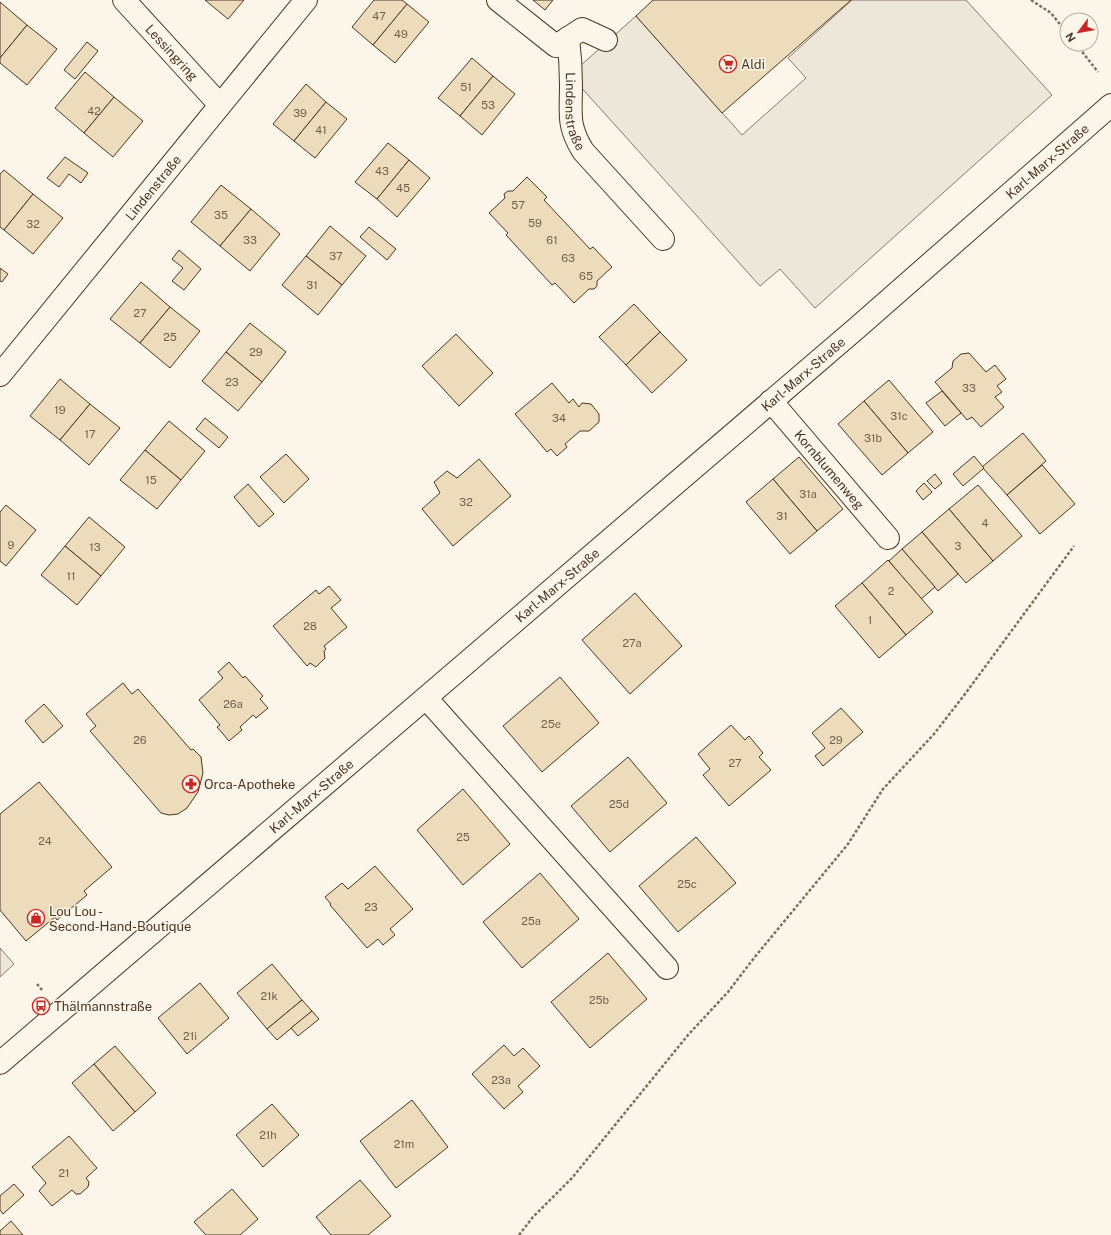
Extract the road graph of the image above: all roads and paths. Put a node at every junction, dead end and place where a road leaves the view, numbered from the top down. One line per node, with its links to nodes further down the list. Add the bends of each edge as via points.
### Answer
1 (124, 0): 10 (main road, Lessingring)
2 (306, 0): 10 (main road, Lindenstraße)
3 (498, 0): 6 (main road, via 556,46)
4 (1031, 0): 5 (path, via 1051,13)
5 (1059, 23)
6 (568, 38): 7 (main road, via 582,29); 12 (main road, Lindenstraße, via 571,86 569,112 575,138)
7 (606, 40)
8 (1082, 52): 9 (path)
9 (1098, 72)
10 (220, 105): 13 (main road, Lindenstraße)
11 (1111, 105): 14 (main road, Karl-Marx-Straße)
12 (663, 239)
13 (0, 375)
14 (771, 401): 15 (main road, Kornblumenweg); 17 (main road, Karl-Marx-Straße)
15 (888, 538)
16 (1074, 546): 20 (path, via 934,734 883,789 848,844 728,992 678,1046 572,1178 533,1217)
17 (426, 698): 18 (main road); 19 (main road, Karl-Marx-Straße)
18 (667, 968)
19 (0, 1063)
20 (519, 1235)

